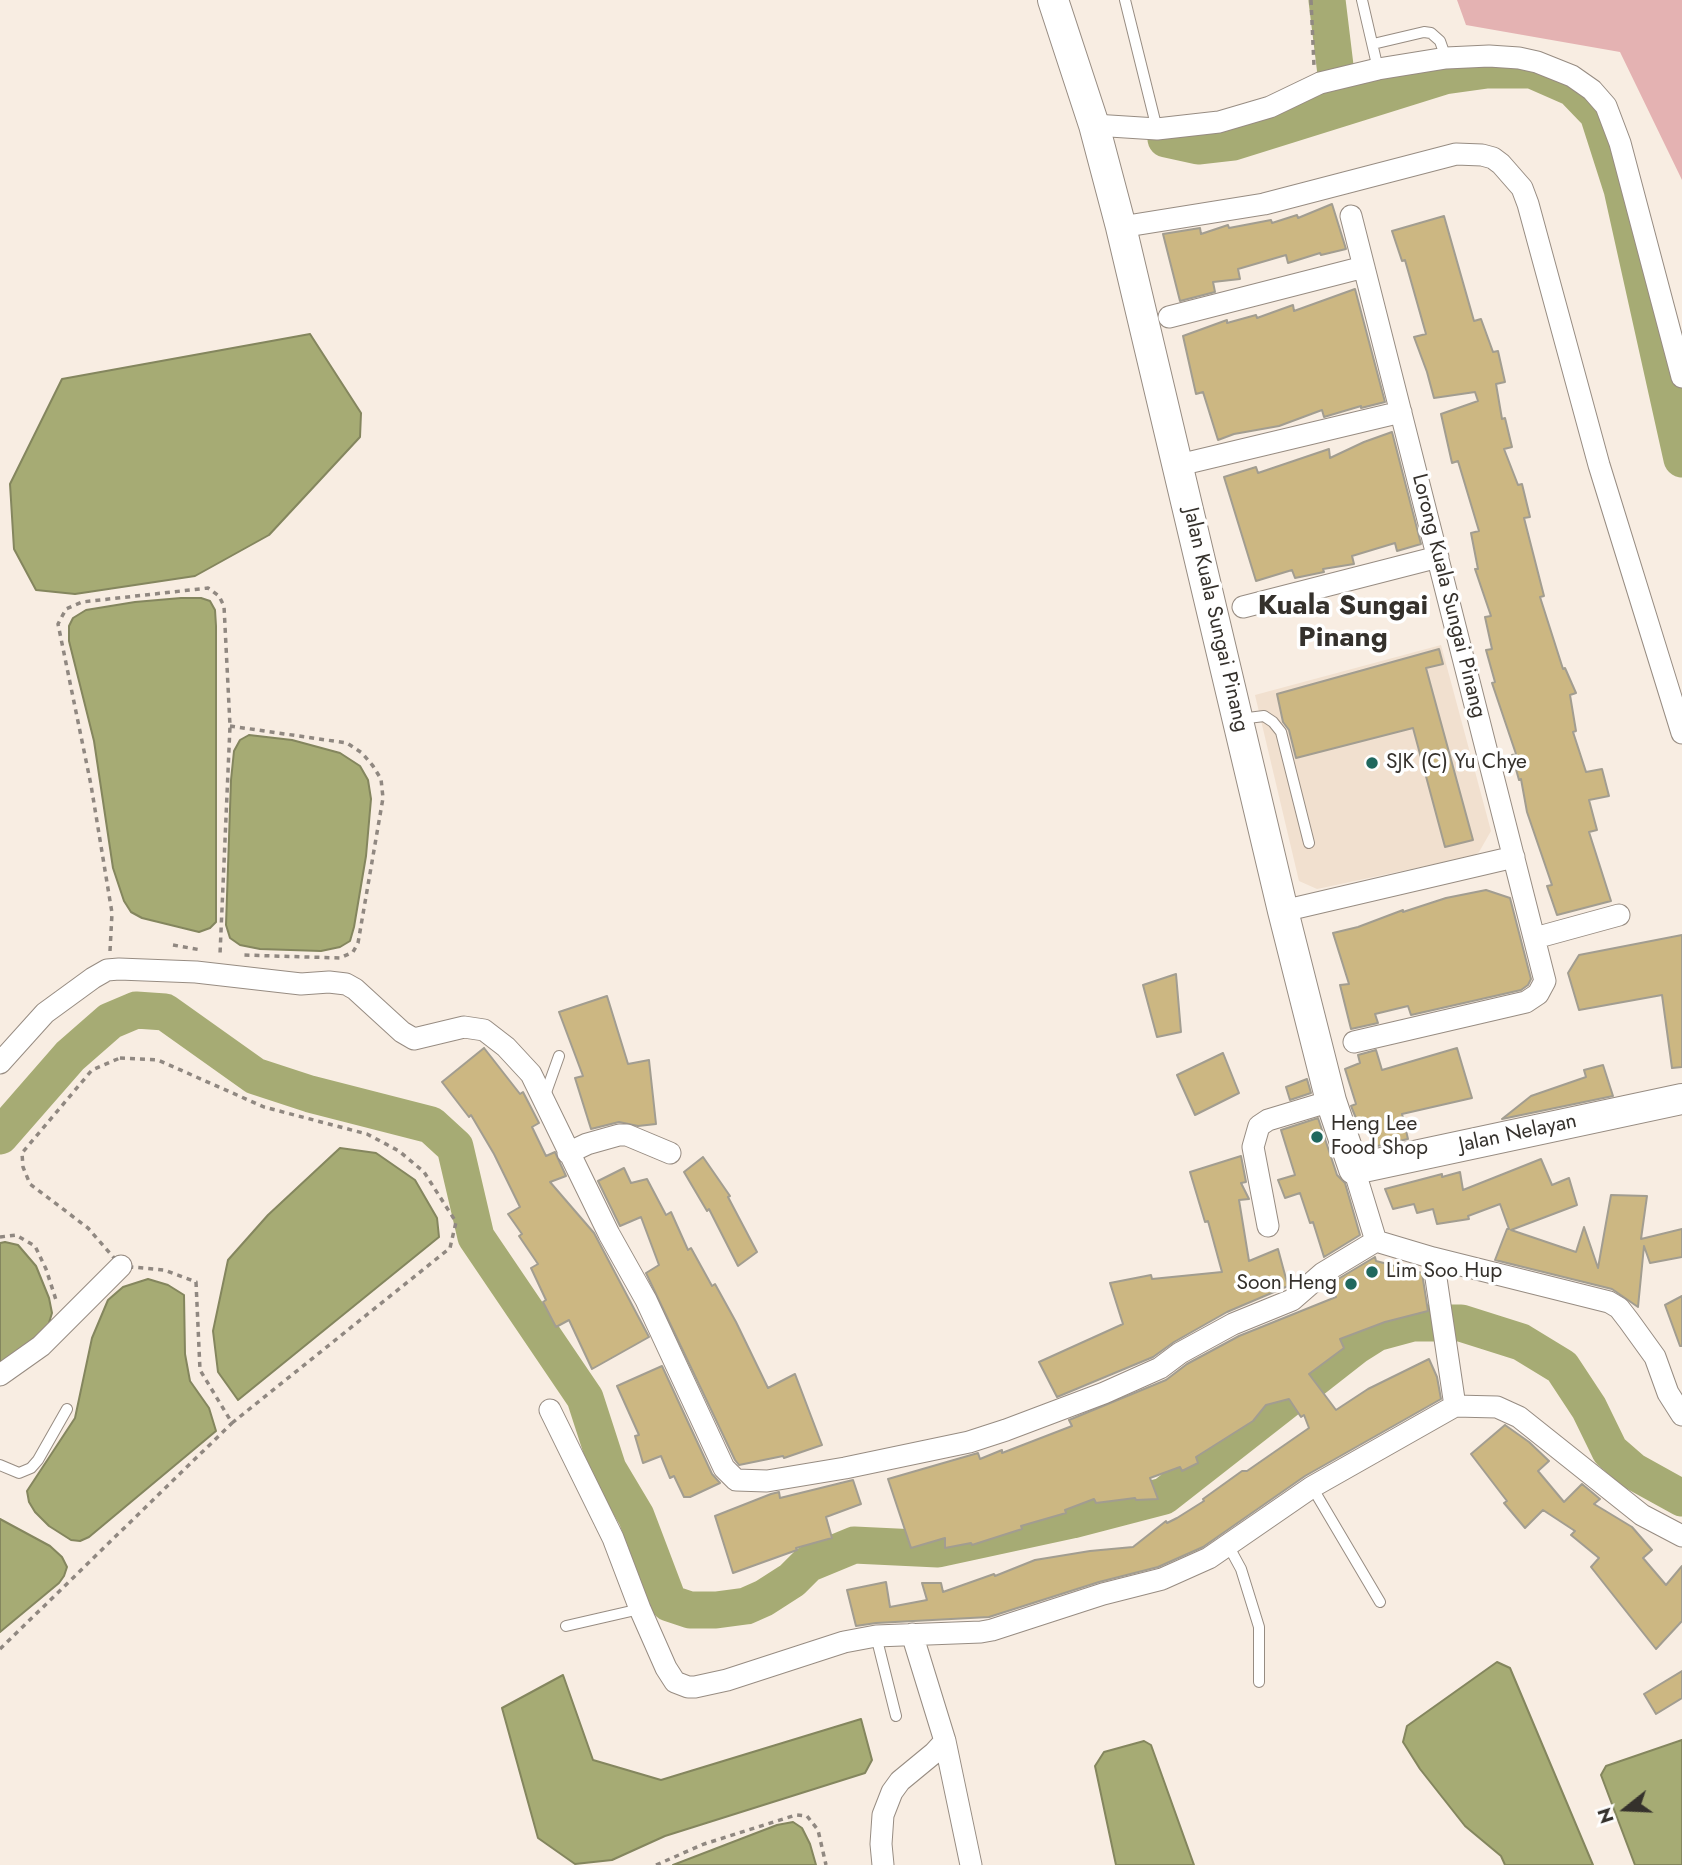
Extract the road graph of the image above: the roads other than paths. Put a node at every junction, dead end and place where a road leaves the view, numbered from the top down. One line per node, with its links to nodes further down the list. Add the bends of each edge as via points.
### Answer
1 (1053, 0): 7 (street, Jalan Kuala Sungai Pinang)
2 (1125, 0): 8 (lane)
3 (1362, 0): 4 (lane)
4 (1373, 44): 5 (lane, via 1431,33 1440,41); 6 (lane)
5 (1446, 58): 6 (street); 13 (street, via 1489,56 1537,62 1581,81 1606,106 1631,180)
6 (1378, 69): 8 (street, via 1324,82 1248,115)
7 (1094, 125): 8 (street); 10 (street, Jalan Kuala Sungai Pinang)
8 (1157, 128)
9 (1351, 216): 11 (street, Lorong Kuala Sungai Pinang)
10 (1121, 227): 15 (street, Jalan Kuala Sungai Pinang); 19 (street, via 1264,204 1456,154 1482,155 1501,164 1522,188 1528,204 1599,465)
11 (1364, 267): 12 (street); 14 (street, Lorong Kuala Sungai Pinang)
12 (1169, 317)
13 (1682, 377)
14 (1401, 412): 15 (street); 16 (street, Lorong Kuala Sungai Pinang)
15 (1179, 465): 18 (street, Jalan Kuala Sungai Pinang)
16 (1438, 557): 17 (street); 21 (street, Lorong Kuala Sungai Pinang)
17 (1243, 607)
18 (1237, 720): 20 (lane, via 1264,716 1278,727); 22 (street, Jalan Kuala Sungai Pinang)
19 (1682, 733)
20 (1310, 843)
21 (1514, 857): 22 (street); 24 (street, Lorong Kuala Sungai Pinang)
22 (1283, 911): 30 (street, Jalan Kuala Sungai Pinang)
23 (1619, 915): 24 (street)
24 (1535, 938): 25 (street, Lorong Kuala Sungai Pinang, via 1545,981 1538,994 1525,1002)
25 (1354, 1042)
26 (559, 1056): 29 (lane)
27 (0, 1063): 29 (street, via 45,1013 107,970 196,972 346,985 414,1039 464,1027 484,1030 531,1074)
28 (1682, 1099): 33 (street, Jalan Nelayan)
29 (543, 1101): 31 (street)
30 (1331, 1101): 33 (street, Jalan Kuala Sungai Pinang); 34 (street, via 1259,1126 1253,1147)
31 (568, 1153): 32 (street, via 619,1135); 35 (street, via 646,1300 724,1468 736,1480 745,1481 885,1461 969,1442 1104,1393 1160,1368 1233,1324 1292,1300 1323,1273)
32 (670, 1153)
33 (1354, 1169): 35 (street, Jalan Kuala Sungai Pinang)
34 (1268, 1226)
35 (1377, 1241): 37 (street)
36 (121, 1266): 38 (street, via 41,1346)
37 (1435, 1266): 39 (street); 42 (street, via 1609,1302 1655,1357)
38 (0, 1375)
39 (1455, 1406): 44 (street); 45 (street, via 1497,1406 1519,1417 1642,1515)
40 (67, 1409): 43 (lane, via 31,1468 19,1473)
41 (550, 1410): 48 (street, via 613,1538)
42 (1682, 1415)
43 (0, 1465)
44 (1312, 1487): 46 (street); 47 (lane)
45 (1682, 1536)
46 (1228, 1545): 50 (street, via 1162,1579 992,1630); 52 (lane, via 1241,1569 1259,1628)
47 (1380, 1602)
48 (640, 1609): 49 (lane); 51 (street, via 671,1676 688,1687)
49 (566, 1626)
50 (912, 1634): 51 (street); 54 (street)
51 (876, 1636): 53 (lane)
52 (1259, 1682)
53 (896, 1716)
54 (946, 1741): 55 (street, via 892,1792 883,1815); 56 (street)
55 (883, 1865)
56 (971, 1865)

